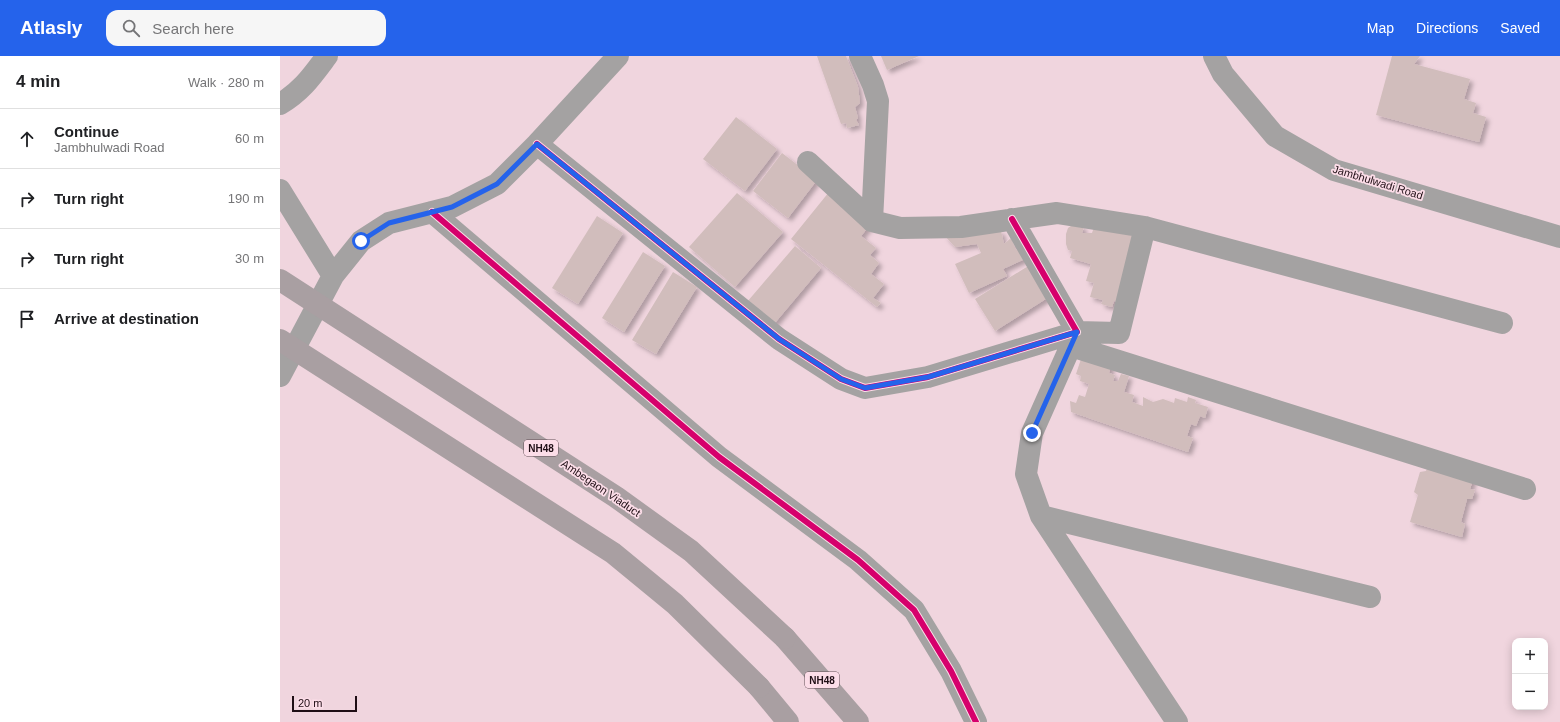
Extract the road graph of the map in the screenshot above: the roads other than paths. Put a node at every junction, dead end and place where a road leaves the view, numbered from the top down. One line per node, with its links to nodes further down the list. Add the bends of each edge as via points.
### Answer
1 (327, 56): 5 (street, via 294,96)
2 (618, 56): 6 (street)
3 (860, 56): 11 (street, via 878,101)
4 (1214, 56): 13 (street, Jambhulwadi Road, via 1223,74 1275,136 1334,170)
5 (280, 104)
6 (537, 144): 9 (street, via 497,184 452,207); 17 (street, via 779,339 841,379 865,388 928,377)
7 (808, 162): 11 (street)
8 (280, 190): 14 (street)
9 (432, 212): 14 (street, via 389,223 361,241); 25 (street, via 720,456 858,560 914,610 951,671)
10 (1012, 219): 11 (street, via 961,227 900,228); 12 (street, via 1057,213); 17 (street)
11 (872, 221)
12 (1145, 227): 16 (street); 17 (street, via 1119,333)
13 (1560, 237)
14 (333, 276): 19 (street)
15 (280, 280): 24 (highway, Ambegaon Viaduct / NH48, bridge, via 616,497 690,552 785,638)
16 (1502, 323)
17 (1074, 339): 20 (street); 21 (street, via 1032,433 1026,474)
18 (280, 340): 23 (highway, bridge, via 613,553 675,604 759,687)
19 (280, 376)
20 (1525, 489)
21 (1041, 516): 22 (street); 26 (street)
22 (1370, 597)
23 (788, 722)
24 (858, 722)
25 (976, 722)
26 (1177, 722)

